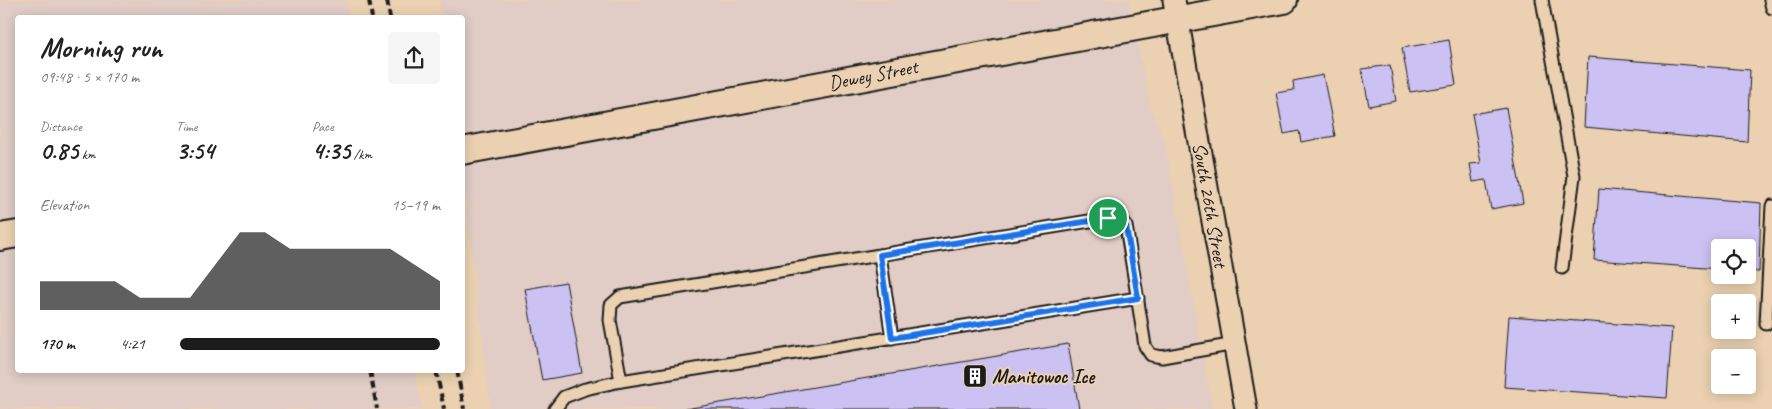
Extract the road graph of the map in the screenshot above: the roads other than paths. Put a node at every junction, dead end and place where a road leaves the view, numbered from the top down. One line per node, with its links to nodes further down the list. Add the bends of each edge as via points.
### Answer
1 (1284, 0): 5 (street, Dewey Street)
2 (1542, 0): 11 (lane, via 1574,176)
3 (1770, 0): 4 (lane)
4 (1772, 8)
5 (1175, 9): 6 (street, Dewey Street); 15 (street, South 26th Street)
6 (465, 150)
7 (1772, 206): 13 (lane)
8 (15, 234): 9 (street)
9 (0, 237)
10 (880, 255): 12 (lane, via 1108,218 1120,220 1126,226); 14 (lane); 16 (lane, via 620,297 611,305 610,320)
11 (1562, 268)
12 (1138, 298): 14 (lane); 15 (lane, via 1145,346 1151,355 1162,357)
13 (1766, 324)
14 (892, 338): 16 (lane)
15 (1235, 344): 18 (street, South 26th Street)
16 (621, 381): 17 (lane, via 564,397)
17 (555, 409)
18 (1246, 409)

